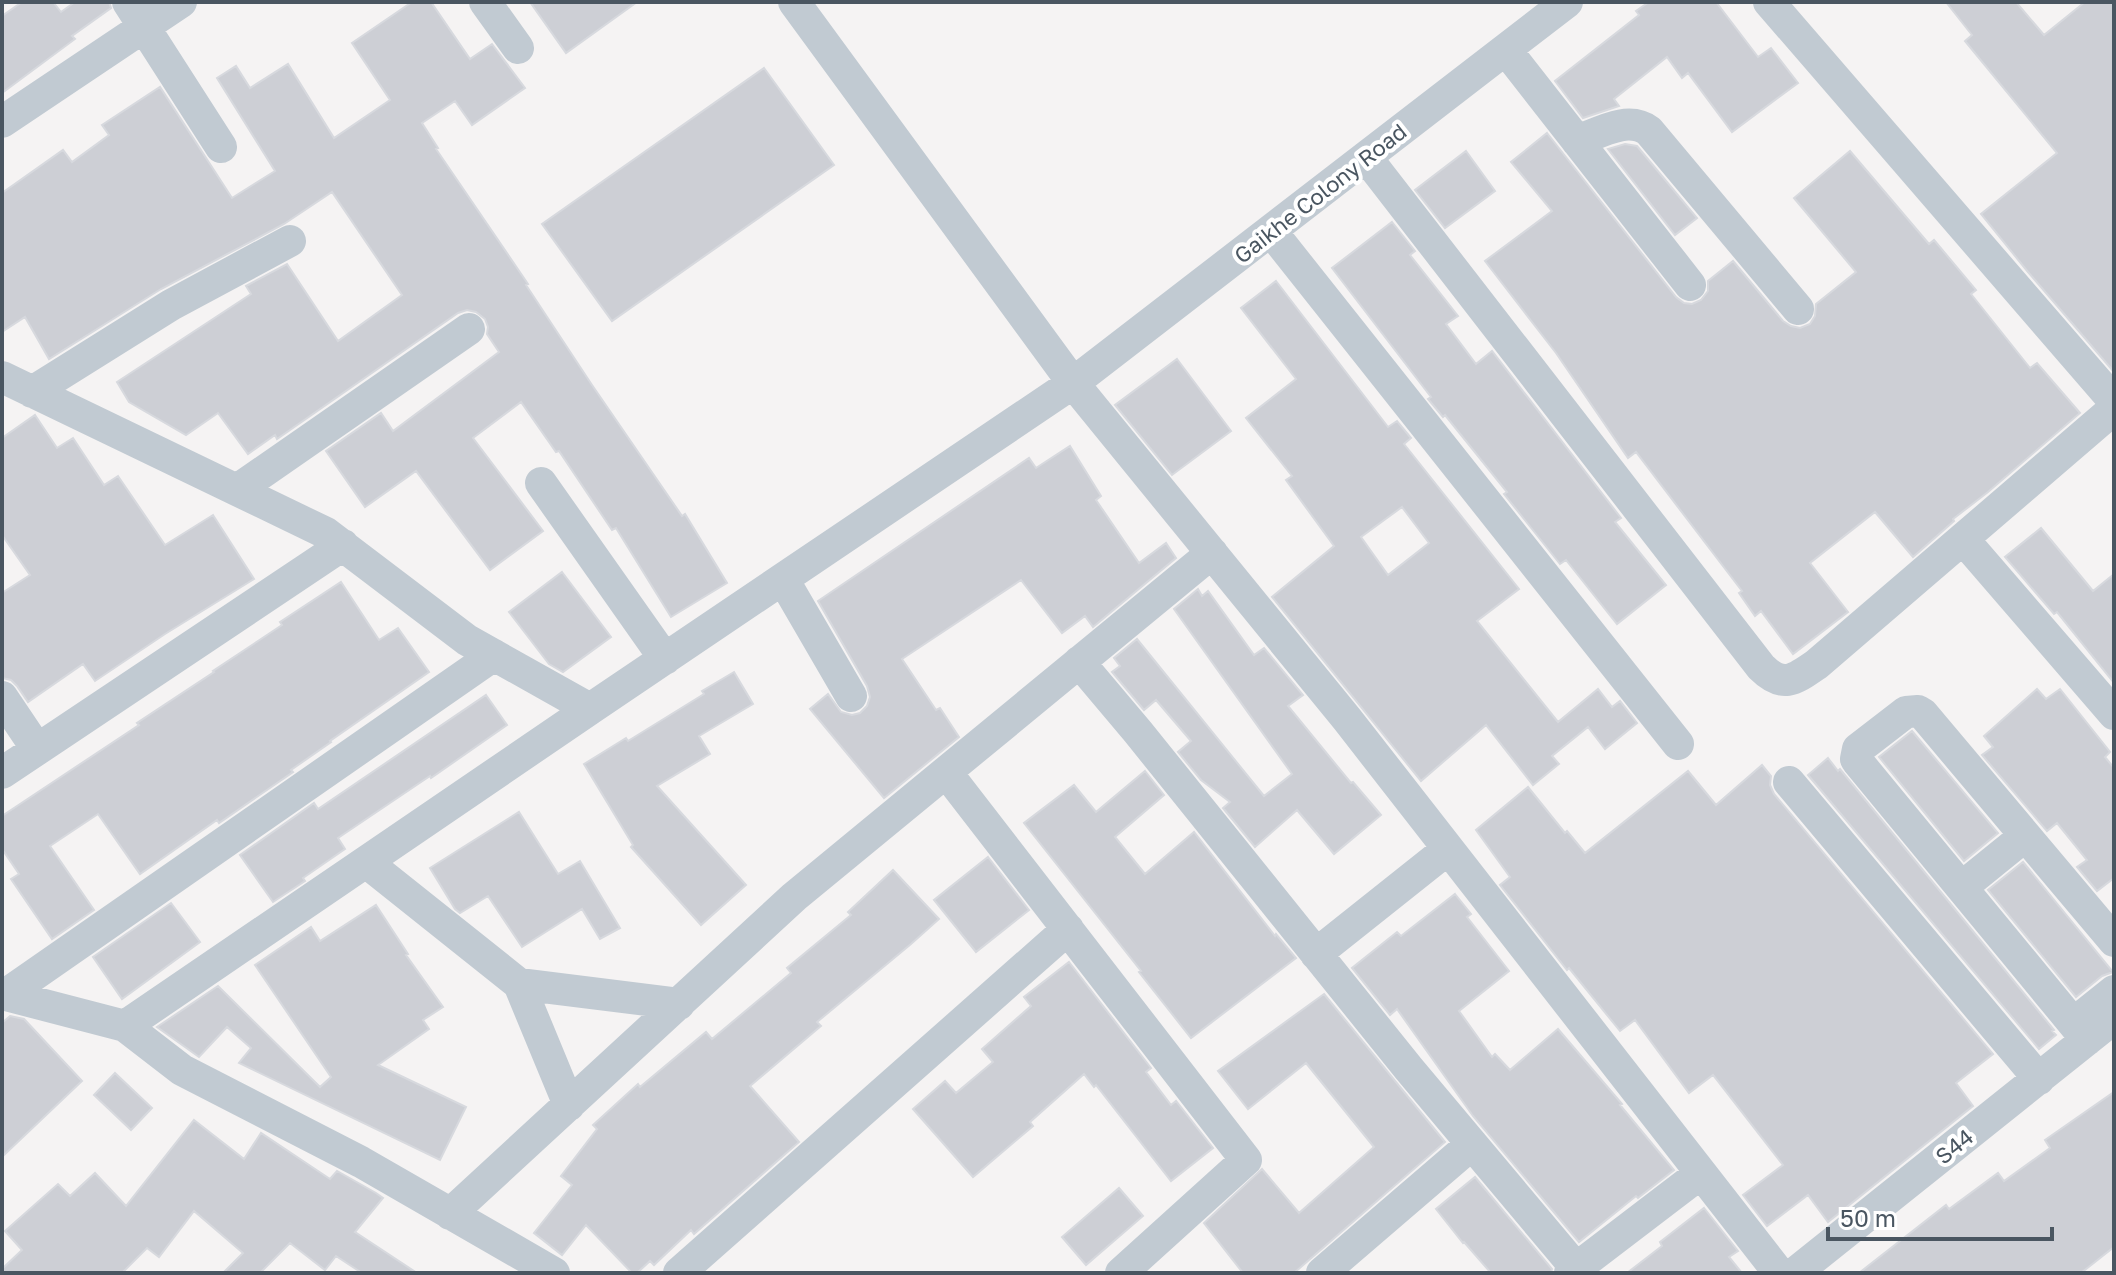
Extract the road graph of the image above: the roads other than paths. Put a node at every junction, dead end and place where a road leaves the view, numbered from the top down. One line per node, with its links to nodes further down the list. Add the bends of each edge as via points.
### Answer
1 (181, 2): 6 (street)
2 (485, 2): 7 (street)
3 (794, 2): 19 (street)
4 (1567, 2): 8 (street, Gaikhe Colony Road)
5 (1769, 2): 21 (street)
6 (136, 14): 9 (street); 11 (street)
7 (518, 48)
8 (1506, 50): 10 (street); 12 (street, Gaikhe Colony Road)
9 (2, 122)
10 (1577, 141): 15 (street); 16 (street, via 1625,124 1642,125)
11 (221, 147)
12 (1366, 157): 13 (street, Gaikhe Colony Road); 25 (street, via 1773,679 1786,681 1817,664)
13 (1271, 231): 19 (street, Gaikhe Colony Road); 36 (street)
14 (290, 241): 20 (street, via 171,305)
15 (1690, 285)
16 (1798, 309)
17 (469, 329): 24 (street)
18 (2, 377): 20 (street)
19 (1073, 383): 27 (street); 28 (street, Gaikhe Colony Road)
20 (32, 392): 24 (street)
21 (2114, 401)
22 (2114, 409): 25 (street)
23 (541, 483): 30 (street)
24 (237, 490): 26 (street)
25 (1963, 539): 35 (street)
26 (343, 545): 29 (street); 37 (street)
27 (1212, 553): 31 (street); 42 (street)
28 (783, 579): 30 (street, Gaikhe Colony Road); 32 (street)
29 (494, 655): 34 (street); 50 (street)
30 (665, 659): 34 (street, Gaikhe Colony Road)
31 (1079, 662): 38 (street); 47 (street)
32 (851, 696)
33 (2, 697): 37 (street)
34 (590, 709): 43 (street, Gaikhe Colony Road)
35 (2114, 714)
36 (1678, 744)
37 (37, 749): 39 (street)
38 (946, 772): 45 (street); 51 (street, via 794,897)
39 (2, 773)
40 (1789, 782): 55 (street)
41 (2025, 836): 44 (street); 44 (street, via 1918,711 1906,712 1858,749 1858,762); 46 (street)
42 (1448, 849): 47 (street); 58 (street)
43 (366, 862): 48 (street); 53 (street, Gaikhe Colony Road)
44 (1962, 887): 54 (street)
45 (1068, 929): 62 (street); 63 (street, via 1246,1160)
46 (2114, 941)
47 (1316, 954): 57 (street)
48 (519, 984): 51 (street); 56 (street)
49 (2114, 991): 54 (street)
50 (4, 995): 53 (street)
51 (679, 1004): 56 (street)
52 (2114, 1018): 54 (street, S44)
53 (125, 1026): 59 (street, via 182,1070)
54 (2080, 1032): 55 (street, S44)
55 (2039, 1079): 66 (street, S44)
56 (569, 1105): 59 (street)
57 (1472, 1144): 60 (street); 64 (street)
58 (1701, 1173): 60 (street); 65 (street)
59 (450, 1214): 61 (street)
60 (1573, 1271)
61 (554, 1273)
62 (679, 1273)
63 (1121, 1273)
64 (1322, 1273)
65 (1779, 1273)
66 (1795, 1273)

